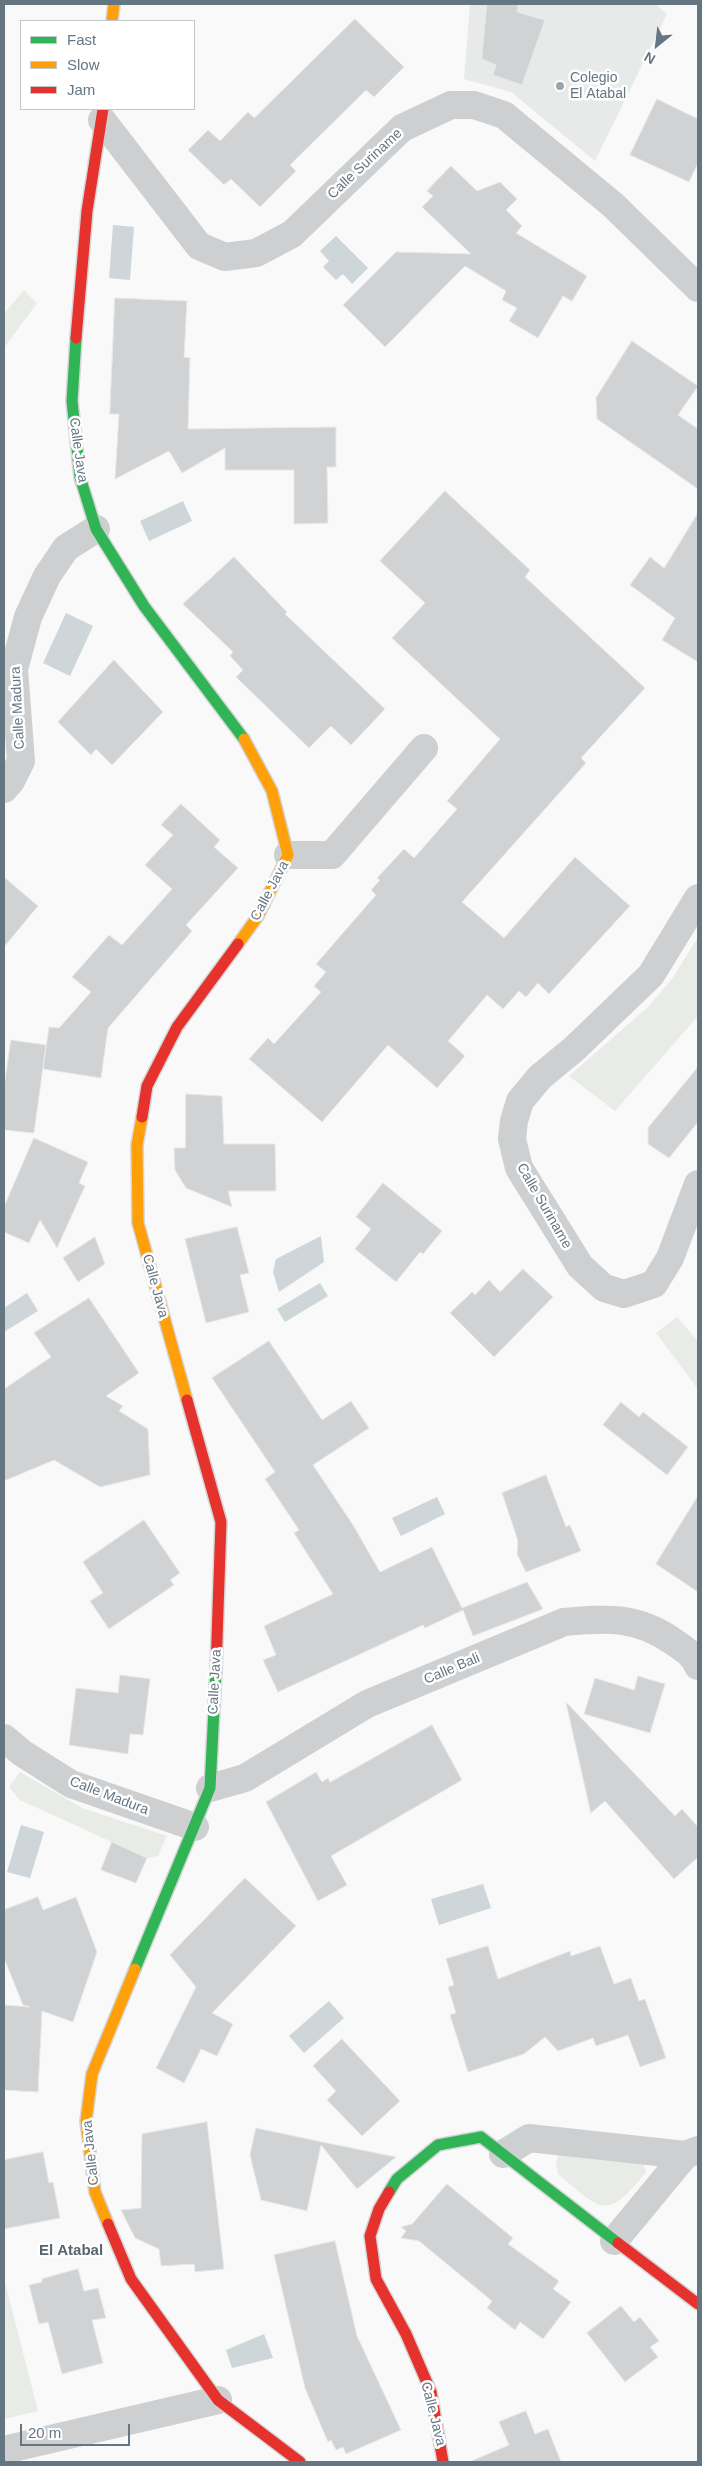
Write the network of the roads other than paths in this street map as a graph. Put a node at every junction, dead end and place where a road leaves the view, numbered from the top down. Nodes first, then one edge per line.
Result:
1 (114, 4) edge
2 (112, 20) edge
3 (103, 114) edge
4 (698, 288) edge
5 (96, 530) junction
6 (424, 748) dead end
7 (4, 789) edge
8 (288, 855) junction
9 (698, 898) edge
10 (698, 1184) edge
11 (698, 1666) edge
12 (4, 1738) edge
13 (210, 1788) junction
14 (194, 1827) junction
15 (691, 2152) edge
16 (503, 2154) junction
17 (614, 2241) junction
18 (698, 2304) edge
19 (218, 2400) junction
20 (4, 2450) edge
21 (300, 2462) edge
22 (443, 2462) edge

1 - 2 street
3 - 4 street, Calle Suriname
3 - 5 street, Calle Java
5 - 7 street, Calle Madura
5 - 8 street, Calle Java
6 - 8 street, Calle Java
8 - 13 street, Calle Java
9 - 10 street, Calle Suriname
11 - 13 street, Calle Bali
12 - 14 street, Calle Madura
13 - 14 street, Calle Java
14 - 19 street, Calle Java
15 - 16 street
15 - 17 street
16 - 17 street, Calle Java
16 - 22 street, Calle Java
17 - 18 street, Calle Java
19 - 20 street
19 - 21 street, Calle Java

